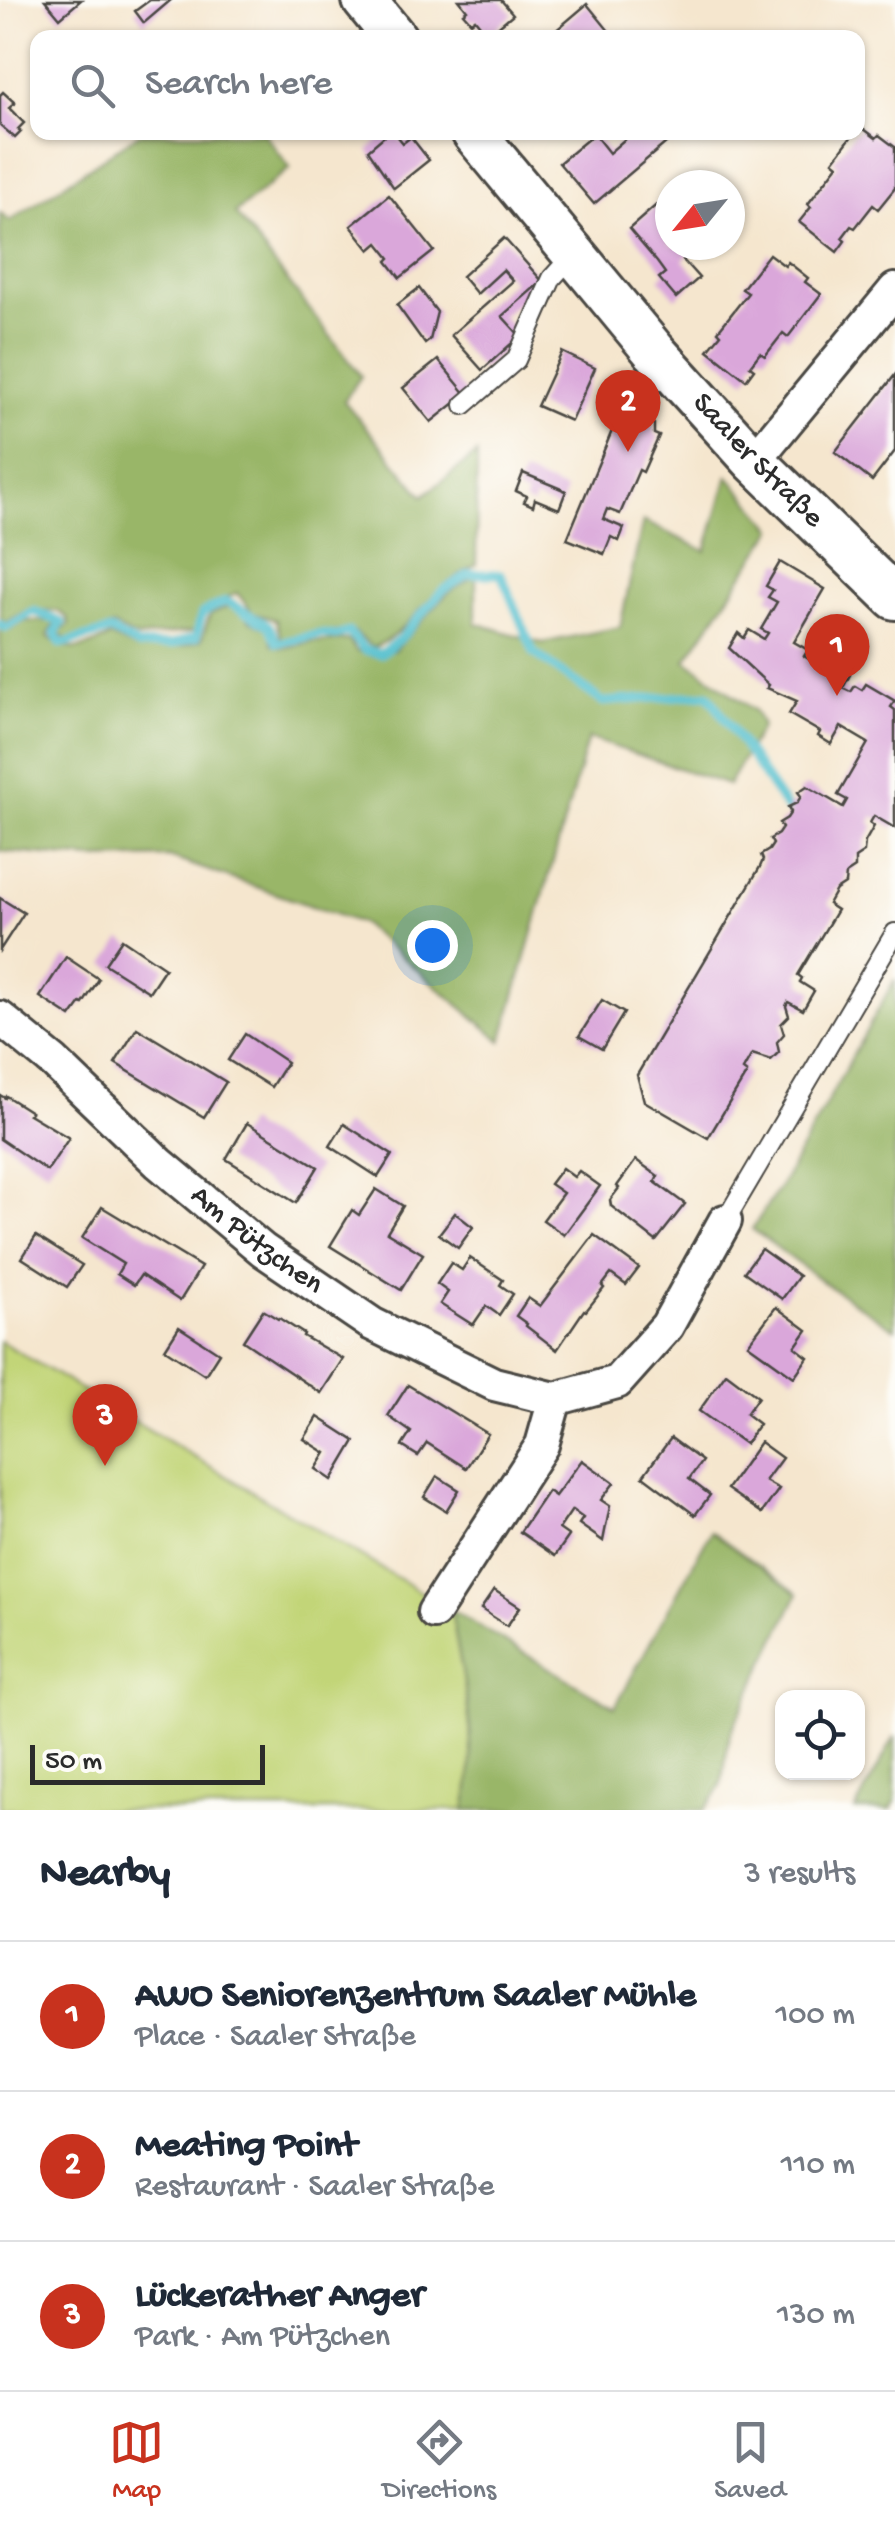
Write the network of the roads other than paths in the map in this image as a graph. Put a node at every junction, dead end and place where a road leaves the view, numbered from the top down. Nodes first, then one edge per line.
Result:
1 (364, 0) edge
2 (388, 30) edge
3 (480, 140) edge
4 (574, 254) junction
5 (895, 290) edge
6 (464, 405) dead end
7 (754, 461) junction
8 (895, 598) edge
9 (895, 933) edge
10 (0, 1018) edge
11 (724, 1221) joint
12 (554, 1399) junction
13 (434, 1612) dead end

1 - 2 street
3 - 4 street, Saaler Straße
4 - 6 lane
4 - 7 street, Saaler Straße
5 - 7 street
7 - 8 street, Saaler Straße
9 - 11 lane
10 - 12 street, Am Pützchen
11 - 12 street, Am Pützchen
12 - 13 street

